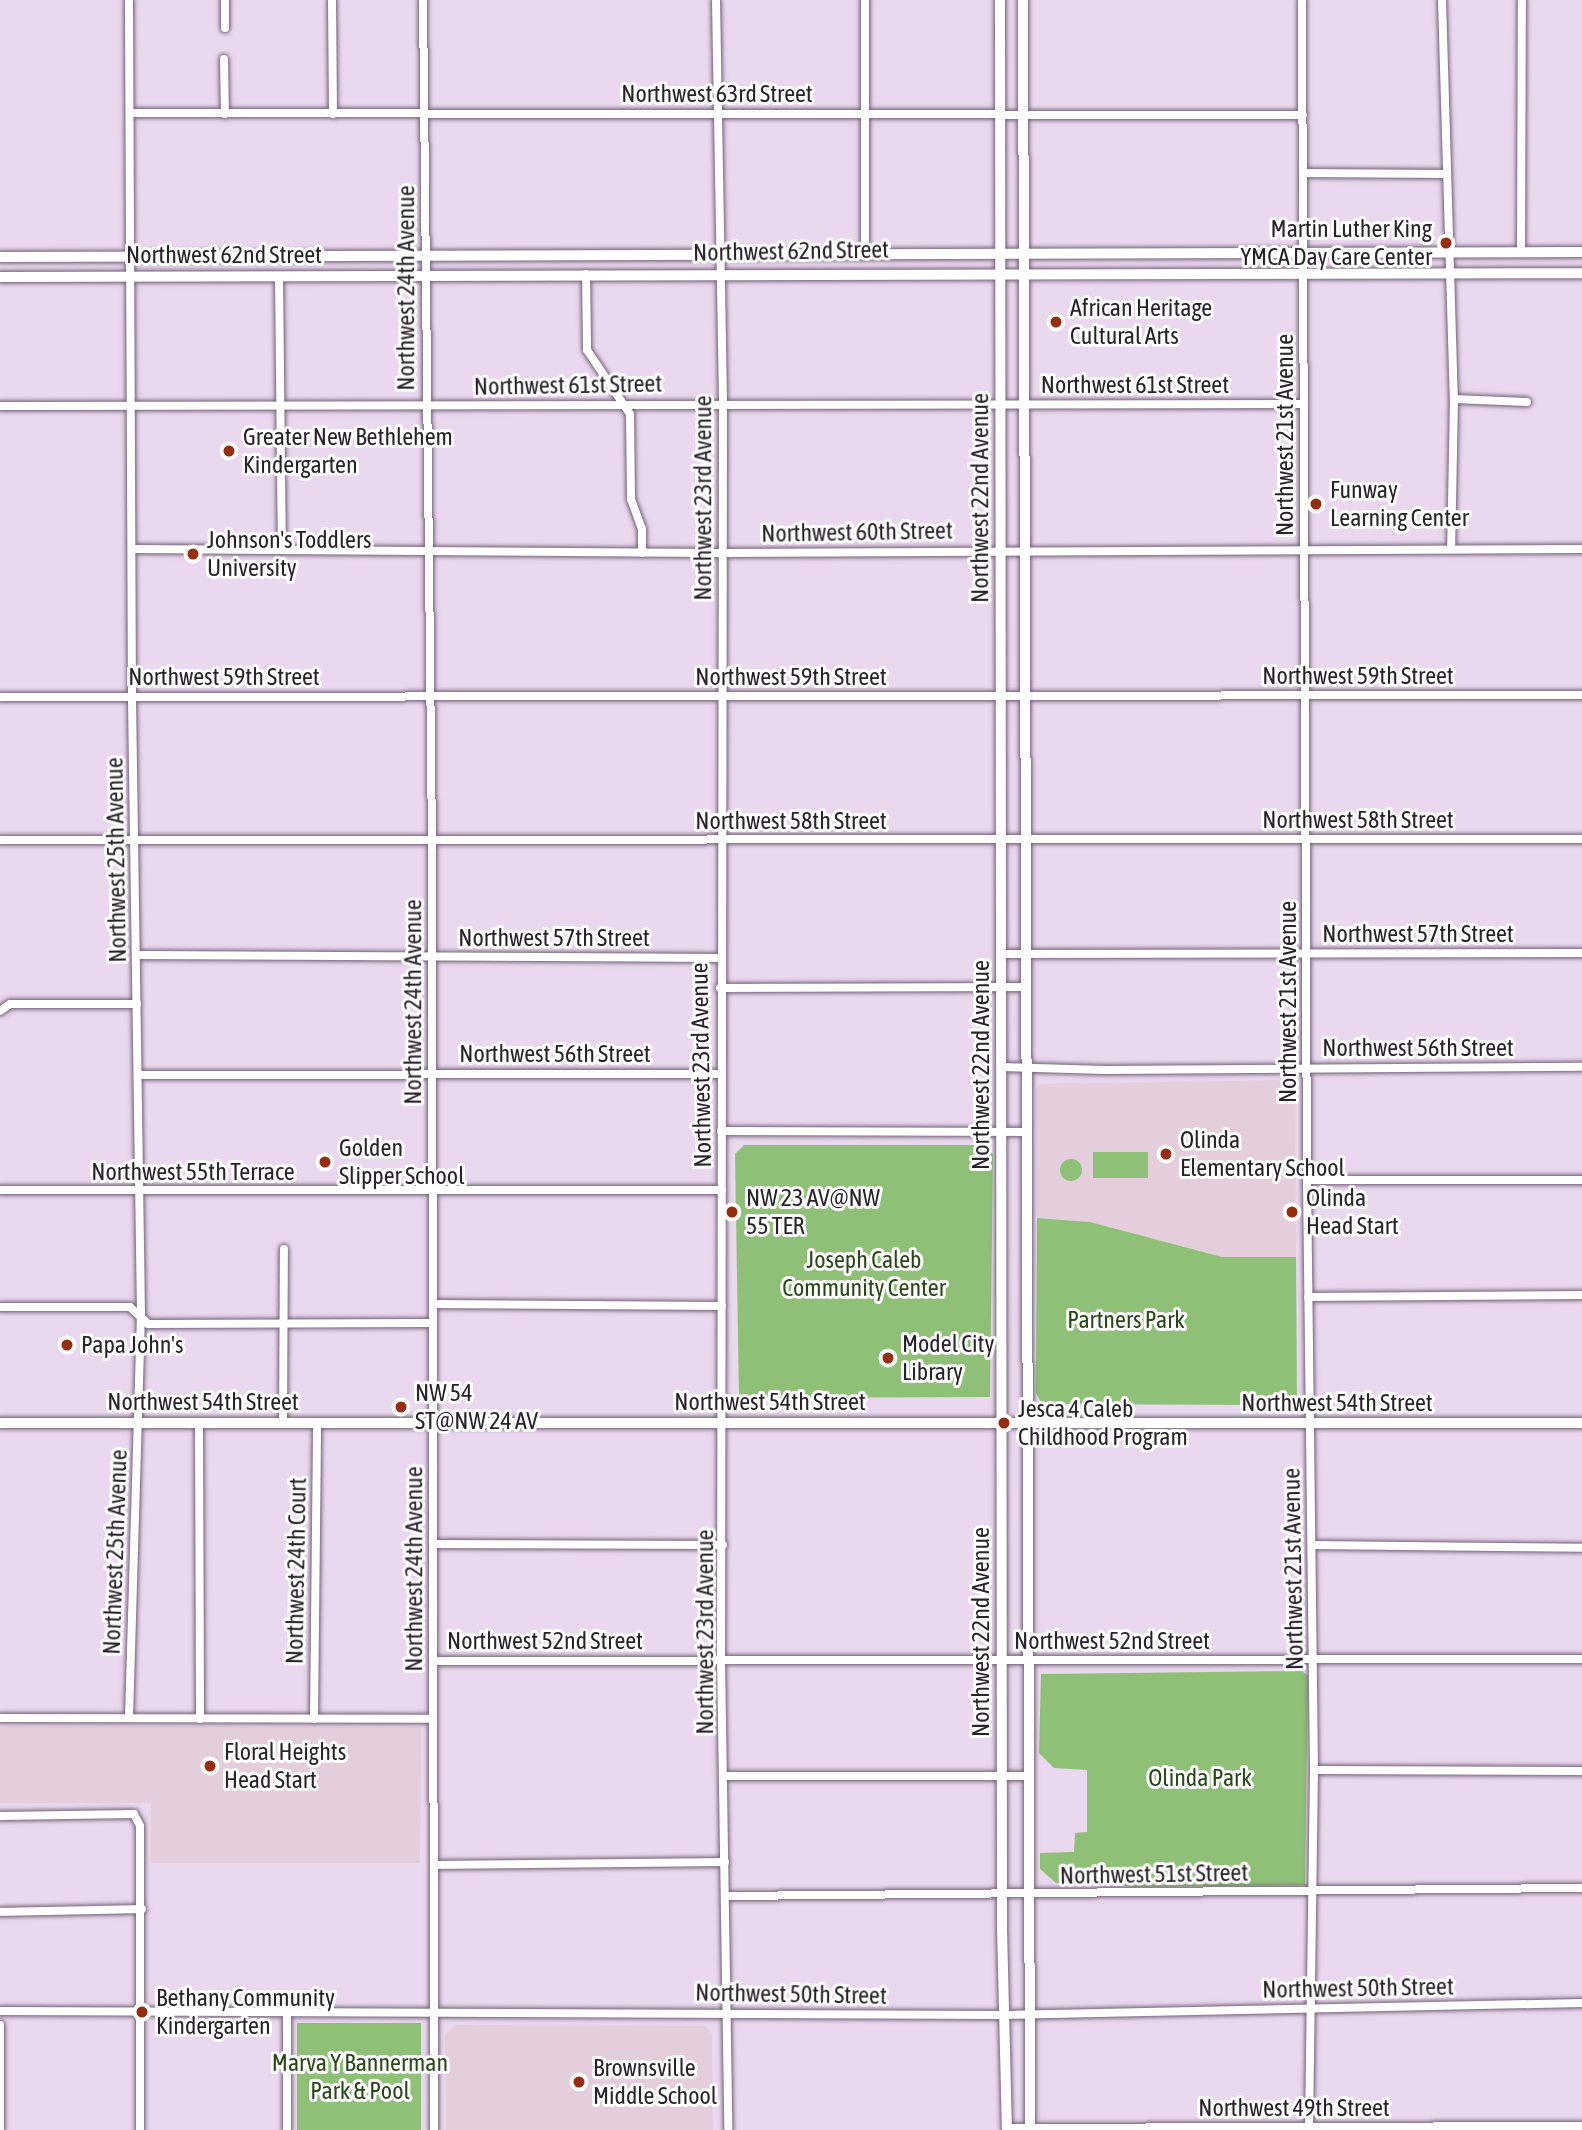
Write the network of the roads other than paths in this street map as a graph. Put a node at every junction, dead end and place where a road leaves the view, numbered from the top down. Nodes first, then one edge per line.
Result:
1 (130, 0) edge
2 (225, 0) edge
3 (332, 0) edge
4 (423, 0) edge
5 (716, 0) edge
6 (865, 0) edge
7 (1000, 0) edge
8 (1023, 0) edge
9 (1303, 0) edge
10 (1442, 0) edge
11 (1522, 0) edge
12 (225, 28) dead end
13 (224, 59) dead end
14 (424, 112) junction
15 (1000, 112) junction
16 (131, 113) junction
17 (718, 113) junction
18 (225, 114) junction
19 (333, 114) junction
20 (866, 114) junction
21 (1024, 114) junction
22 (1303, 115) junction
23 (1303, 173) junction
24 (1446, 174) junction
25 (1450, 249) junction
26 (1521, 250) junction
27 (1305, 251) junction
28 (1582, 252) edge
29 (720, 253) junction
30 (865, 253) junction
31 (1000, 253) junction
32 (1024, 253) junction
33 (130, 255) junction
34 (426, 256) junction
35 (0, 257) edge
36 (1305, 270) junction
37 (1450, 270) junction
38 (1000, 271) junction
39 (1024, 271) junction
40 (720, 273) junction
41 (1582, 273) edge
42 (586, 274) junction
43 (130, 275) junction
44 (279, 276) junction
45 (0, 277) edge
46 (426, 277) junction
47 (1454, 399) junction
48 (1527, 402) dead end
49 (619, 403) junction
50 (723, 403) junction
51 (1304, 404) junction
52 (1024, 405) junction
53 (0, 406) edge
54 (280, 406) junction
55 (426, 406) junction
56 (131, 407) junction
57 (1001, 408) junction
58 (132, 549) junction
59 (1451, 549) junction
60 (1582, 549) edge
61 (282, 550) junction
62 (1002, 550) junction
63 (1024, 550) junction
64 (429, 552) junction
65 (1304, 552) junction
66 (642, 553) junction
67 (722, 553) junction
68 (431, 695) junction
69 (1305, 695) junction
70 (1582, 695) edge
71 (721, 696) junction
72 (1002, 696) junction
73 (1025, 696) junction
74 (0, 697) edge
75 (132, 697) junction
76 (1582, 839) edge
77 (136, 840) junction
78 (720, 840) junction
79 (1307, 840) junction
80 (0, 841) edge
81 (1002, 841) junction
82 (1025, 841) junction
83 (432, 842) junction
84 (1582, 953) edge
85 (1002, 954) junction
86 (1026, 954) junction
87 (1307, 954) junction
88 (137, 955) junction
89 (431, 957) junction
90 (720, 958) junction
91 (1002, 987) junction
92 (1026, 987) junction
93 (720, 988) junction
94 (137, 1004) junction
95 (0, 1011) edge
96 (1002, 1067) junction
97 (1026, 1067) junction
98 (1582, 1067) edge
99 (1307, 1068) junction
100 (433, 1073) junction
101 (720, 1074) junction
102 (138, 1075) junction
103 (721, 1131) junction
104 (1002, 1132) junction
105 (1026, 1132) junction
106 (1307, 1180) junction
107 (1582, 1180) edge
108 (0, 1190) edge
109 (433, 1191) junction
110 (722, 1191) junction
111 (139, 1192) junction
112 (284, 1248) dead end
113 (1582, 1295) edge
114 (1308, 1297) junction
115 (433, 1304) junction
116 (722, 1306) junction
117 (0, 1307) edge
118 (141, 1314) junction
119 (433, 1323) junction
120 (283, 1324) junction
121 (1026, 1422) junction
122 (0, 1423) edge
123 (138, 1423) junction
124 (199, 1423) junction
125 (284, 1423) junction
126 (317, 1423) junction
127 (434, 1423) junction
128 (1003, 1423) junction
129 (1582, 1423) edge
130 (723, 1424) junction
131 (1310, 1424) junction
132 (433, 1544) junction
133 (723, 1545) junction
134 (1313, 1545) junction
135 (1582, 1548) edge
136 (1582, 1658) edge
137 (721, 1659) junction
138 (1313, 1660) junction
139 (433, 1661) junction
140 (1001, 1661) junction
141 (1029, 1661) junction
142 (0, 1718) edge
143 (129, 1718) junction
144 (200, 1719) junction
145 (314, 1719) junction
146 (433, 1719) junction
147 (1314, 1770) junction
148 (1582, 1771) edge
149 (726, 1776) junction
150 (1030, 1776) junction
151 (1001, 1777) junction
152 (0, 1816) edge
153 (725, 1862) junction
154 (434, 1865) junction
155 (1582, 1888) edge
156 (1312, 1891) junction
157 (726, 1896) junction
158 (1002, 1896) junction
159 (1030, 1896) junction
160 (142, 1909) junction
161 (0, 1912) edge
162 (1582, 2003) edge
163 (1309, 2007) junction
164 (434, 2010) junction
165 (0, 2011) edge
166 (140, 2011) junction
167 (287, 2011) junction
168 (728, 2012) junction
169 (1002, 2015) junction
170 (1030, 2015) junction
171 (0, 2025) edge
172 (1582, 2126) edge
173 (1007, 2129) edge
174 (1030, 2129) edge
175 (1309, 2129) edge
176 (0, 2130) edge
177 (140, 2130) edge
178 (288, 2130) edge
179 (434, 2130) edge
180 (728, 2130) edge

1 - 16 street, Northwest 25th Avenue
2 - 12 street
3 - 19 street
4 - 14 street, Northwest 24th Avenue
5 - 17 street, Northwest 23rd Avenue
6 - 20 street
7 - 15 main road, Northwest 22nd Avenue
8 - 21 main road, Northwest 22nd Avenue
9 - 22 street, Northwest 21st Avenue
10 - 24 street
11 - 26 street
13 - 18 street
14 - 17 street, Northwest 63rd Street
14 - 19 street, Northwest 63rd Street
14 - 34 street, Northwest 24th Avenue
15 - 20 street, Northwest 63rd Street
15 - 21 street, Northwest 63rd Street
15 - 31 main road, Northwest 22nd Avenue
16 - 18 street, Northwest 63rd Street
16 - 33 street, Northwest 25th Avenue
17 - 20 street, Northwest 63rd Street
17 - 29 street, Northwest 23rd Avenue
18 - 19 street, Northwest 63rd Street
20 - 30 street
21 - 22 street, Northwest 63rd Street
21 - 32 main road, Northwest 22nd Avenue
22 - 23 street, Northwest 21st Avenue
23 - 24 street
23 - 27 street, Northwest 21st Avenue
24 - 25 street
25 - 26 main road, Northwest 62nd Street
25 - 27 main road, Northwest 62nd Street
25 - 37 street
26 - 28 main road, Northwest 62nd Street
27 - 32 main road, Northwest 62nd Street
27 - 36 street, Northwest 21st Avenue
29 - 30 main road, Northwest 62nd Street
29 - 34 main road, Northwest 62nd Street
29 - 40 street, Northwest 23rd Avenue
30 - 31 main road, Northwest 62nd Street
31 - 32 main road, Northwest 62nd Street
31 - 38 main road, Northwest 22nd Avenue
32 - 39 main road, Northwest 22nd Avenue
33 - 34 main road, Northwest 62nd Street
33 - 35 main road, Northwest 62nd Street
33 - 43 street, Northwest 25th Avenue
34 - 46 street, Northwest 24th Avenue
36 - 37 main road, Northwest 62nd Street
36 - 39 main road, Northwest 62nd Street
36 - 51 street, Northwest 21st Avenue
37 - 41 main road, Northwest 62nd Street
37 - 47 street
38 - 39 main road, Northwest 62nd Street
38 - 40 main road, Northwest 62nd Street
38 - 57 main road, Northwest 22nd Avenue
39 - 52 main road, Northwest 22nd Avenue
40 - 42 main road, Northwest 62nd Street
40 - 50 street, Northwest 23rd Avenue
42 - 46 main road, Northwest 62nd Street
42 - 49 street
43 - 44 main road, Northwest 62nd Street
43 - 45 main road, Northwest 62nd Street
43 - 56 street, Northwest 25th Avenue
44 - 46 main road, Northwest 62nd Street
44 - 54 street
46 - 55 street, Northwest 24th Avenue
47 - 48 street
47 - 59 street
49 - 50 street, Northwest 61st Street
49 - 55 street, Northwest 61st Street
49 - 66 street
50 - 57 street, Northwest 61st Street
50 - 67 street, Northwest 23rd Avenue
51 - 52 street, Northwest 61st Street
51 - 65 street, Northwest 21st Avenue
52 - 57 street, Northwest 61st Street
52 - 63 main road, Northwest 22nd Avenue
53 - 56 street, Northwest 61st Street
54 - 55 street, Northwest 61st Street
54 - 56 street, Northwest 61st Street
54 - 61 street
55 - 64 street, Northwest 24th Avenue
56 - 58 street, Northwest 25th Avenue
57 - 62 main road, Northwest 22nd Avenue
58 - 61 street, Northwest 60th Street
58 - 75 street, Northwest 25th Avenue
59 - 60 street, Northwest 60th Street
59 - 65 street, Northwest 60th Street
61 - 64 street, Northwest 60th Street
62 - 63 street, Northwest 60th Street
62 - 67 street, Northwest 60th Street
62 - 72 main road, Northwest 22nd Avenue
63 - 65 street, Northwest 60th Street
63 - 73 main road, Northwest 22nd Avenue
64 - 66 street, Northwest 60th Street
64 - 68 street, Northwest 24th Avenue
65 - 69 street, Northwest 21st Avenue
66 - 67 street, Northwest 60th Street
67 - 71 street, Northwest 23rd Avenue
68 - 71 street, Northwest 59th Street
68 - 75 street, Northwest 59th Street
68 - 83 street, Northwest 24th Avenue
69 - 70 street, Northwest 59th Street
69 - 73 street, Northwest 59th Street
69 - 79 street, Northwest 21st Avenue
71 - 72 street, Northwest 59th Street
71 - 78 street, Northwest 23rd Avenue
72 - 73 street, Northwest 59th Street
72 - 81 main road, Northwest 22nd Avenue
73 - 82 main road, Northwest 22nd Avenue
74 - 75 street, Northwest 59th Street
75 - 77 street, Northwest 25th Avenue
76 - 79 street, Northwest 58th Street
77 - 80 street, Northwest 58th Street
77 - 83 street, Northwest 58th Street
77 - 88 street, Northwest 25th Avenue
78 - 81 street, Northwest 58th Street
78 - 83 street, Northwest 58th Street
78 - 90 street, Northwest 23rd Avenue
79 - 82 street, Northwest 58th Street
79 - 87 street, Northwest 21st Avenue
81 - 82 street, Northwest 58th Street
81 - 85 main road, Northwest 22nd Avenue
82 - 86 main road, Northwest 22nd Avenue
83 - 89 street, Northwest 24th Avenue
84 - 87 street, Northwest 57th Street
85 - 86 street, Northwest 57th Street
85 - 91 main road, Northwest 22nd Avenue
86 - 87 street, Northwest 57th Street
86 - 92 main road, Northwest 22nd Avenue
87 - 99 street, Northwest 21st Avenue
88 - 89 street, Northwest 57th Street
88 - 94 street, Northwest 25th Avenue
89 - 90 street, Northwest 57th Street
89 - 100 street, Northwest 24th Avenue
90 - 93 street, Northwest 23rd Avenue
91 - 92 street
91 - 93 street
91 - 96 main road, Northwest 22nd Avenue
92 - 97 main road, Northwest 22nd Avenue
93 - 101 street, Northwest 23rd Avenue
94 - 95 street
94 - 102 street, Northwest 25th Avenue
96 - 97 street, Northwest 56th Street
96 - 104 main road, Northwest 22nd Avenue
97 - 99 street, Northwest 56th Street
97 - 105 main road, Northwest 22nd Avenue
98 - 99 street, Northwest 56th Street
99 - 106 street, Northwest 21st Avenue
100 - 101 street, Northwest 56th Street
100 - 102 street, Northwest 56th Street
100 - 109 street, Northwest 24th Avenue
101 - 103 street, Northwest 23rd Avenue
102 - 111 street, Northwest 25th Avenue
103 - 104 street
103 - 110 street, Northwest 23rd Avenue
104 - 105 street
104 - 128 main road, Northwest 22nd Avenue
105 - 121 main road, Northwest 22nd Avenue
106 - 107 street
106 - 114 street, Northwest 21st Avenue
108 - 111 street, Northwest 55th Terrace
109 - 110 street, Northwest 55th Terrace
109 - 111 street, Northwest 55th Terrace
109 - 115 street, Northwest 24th Avenue
110 - 116 street, Northwest 23rd Avenue
111 - 118 street, Northwest 25th Avenue
112 - 120 street
113 - 114 street
114 - 131 street, Northwest 21st Avenue
115 - 116 street
115 - 119 street, Northwest 24th Avenue
116 - 130 street, Northwest 23rd Avenue
117 - 118 street
118 - 120 street
118 - 123 street, Northwest 25th Avenue
119 - 120 street
119 - 127 street, Northwest 24th Avenue
120 - 125 street
121 - 128 main road, Northwest 54th Street
121 - 131 main road, Northwest 54th Street
121 - 141 main road, Northwest 22nd Avenue
122 - 123 main road, Northwest 54th Street
123 - 124 main road, Northwest 54th Street
123 - 143 street, Northwest 25th Avenue
124 - 125 main road, Northwest 54th Street
124 - 144 street
125 - 126 main road, Northwest 54th Street
126 - 127 main road, Northwest 54th Street
126 - 145 street, Northwest 24th Court
127 - 130 main road, Northwest 54th Street
127 - 132 street, Northwest 24th Avenue
128 - 130 main road, Northwest 54th Street
128 - 140 main road, Northwest 22nd Avenue
129 - 131 main road, Northwest 54th Street
130 - 133 street, Northwest 23rd Avenue
131 - 134 street, Northwest 21st Avenue
132 - 133 street
132 - 139 street, Northwest 24th Avenue
133 - 137 street, Northwest 23rd Avenue
134 - 135 street
134 - 138 street, Northwest 21st Avenue
136 - 138 street, Northwest 52nd Street
137 - 139 street, Northwest 52nd Street
137 - 140 street, Northwest 52nd Street
137 - 149 street, Northwest 23rd Avenue
138 - 141 street, Northwest 52nd Street
138 - 147 street, Northwest 21st Avenue
139 - 146 street, Northwest 24th Avenue
140 - 141 street, Northwest 52nd Street
140 - 151 main road, Northwest 22nd Avenue
141 - 150 main road, Northwest 22nd Avenue
142 - 143 street
143 - 144 street
144 - 145 street
145 - 146 street
146 - 154 street, Northwest 24th Avenue
147 - 148 street
147 - 156 street, Northwest 21st Avenue
149 - 151 street
149 - 153 street, Northwest 23rd Avenue
150 - 151 street
150 - 159 main road, Northwest 22nd Avenue
151 - 158 main road, Northwest 22nd Avenue
152 - 160 street
153 - 154 street
153 - 157 street, Northwest 23rd Avenue
154 - 164 street, Northwest 24th Avenue
155 - 156 street, Northwest 51st Street
156 - 159 street, Northwest 51st Street
156 - 163 street, Northwest 21st Avenue
157 - 158 street, Northwest 51st Street
157 - 168 street, Northwest 23rd Avenue
158 - 159 street, Northwest 51st Street
158 - 169 main road, Northwest 22nd Avenue
159 - 170 main road, Northwest 22nd Avenue
160 - 161 street
160 - 166 street
162 - 163 street, Northwest 50th Street
163 - 170 street, Northwest 50th Street
163 - 175 street, Northwest 21st Avenue
164 - 167 street, Northwest 50th Street
164 - 168 street, Northwest 50th Street
164 - 179 street, Northwest 24th Avenue
165 - 166 street, Northwest 50th Street
166 - 167 street, Northwest 50th Street
166 - 177 street
167 - 178 street
168 - 169 street, Northwest 50th Street
168 - 180 street, Northwest 23rd Avenue
169 - 170 street, Northwest 50th Street
169 - 173 main road, Northwest 22nd Avenue
170 - 174 main road, Northwest 22nd Avenue
171 - 176 street
172 - 175 street, Northwest 49th Street
173 - 174 street, Northwest 49th Street
174 - 175 street, Northwest 49th Street

